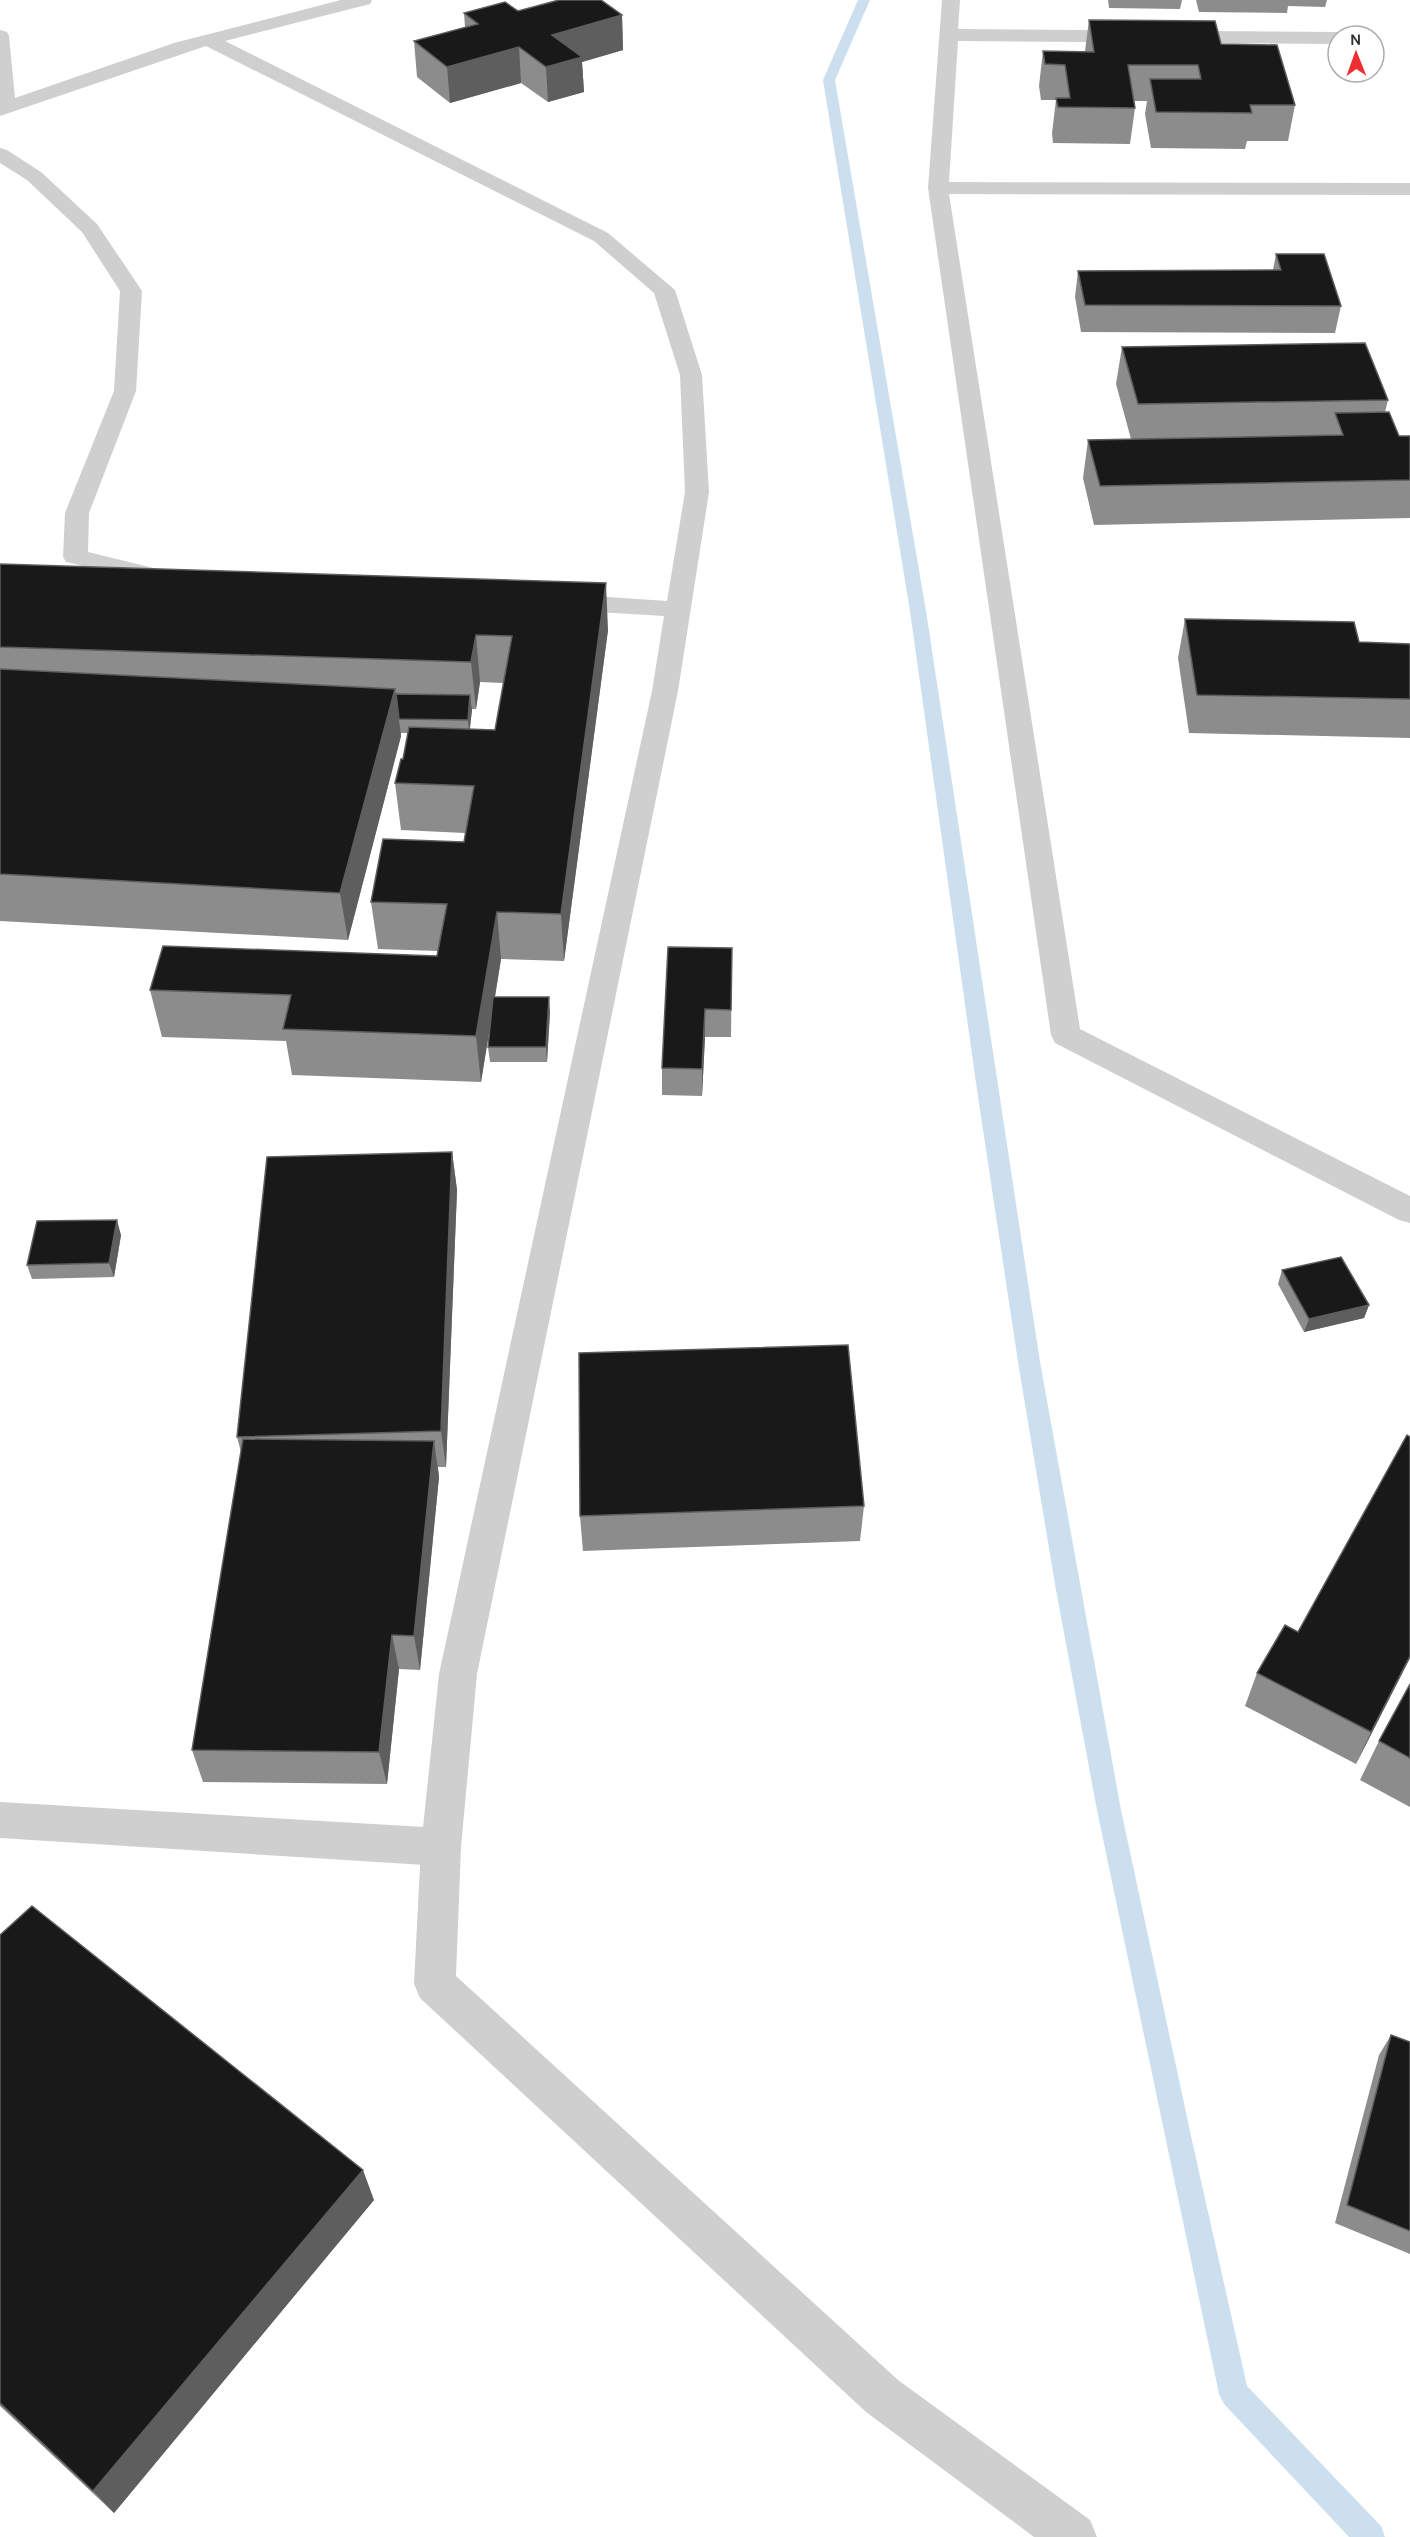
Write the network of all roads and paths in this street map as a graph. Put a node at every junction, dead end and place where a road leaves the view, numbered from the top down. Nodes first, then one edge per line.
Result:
1 (335, 0) edge
2 (951, 0) edge
3 (360, 1) edge
4 (947, 35) junction
5 (0, 36) edge
6 (1326, 38) edge
7 (208, 40) junction
8 (3, 109) edge
9 (0, 154) edge
10 (938, 188) junction
11 (1410, 189) edge
12 (185, 578) edge
13 (537, 600) edge
14 (678, 609) junction
15 (1410, 1211) edge
16 (0, 1820) edge
17 (441, 1847) junction
18 (1073, 2537) edge

1 - 3 street
2 - 4 street
3 - 7 street
4 - 6 street
4 - 10 street
5 - 8 street
7 - 8 street
7 - 14 street
9 - 12 street
10 - 11 street
10 - 15 street
13 - 14 street
14 - 17 street
16 - 17 street
17 - 18 street

